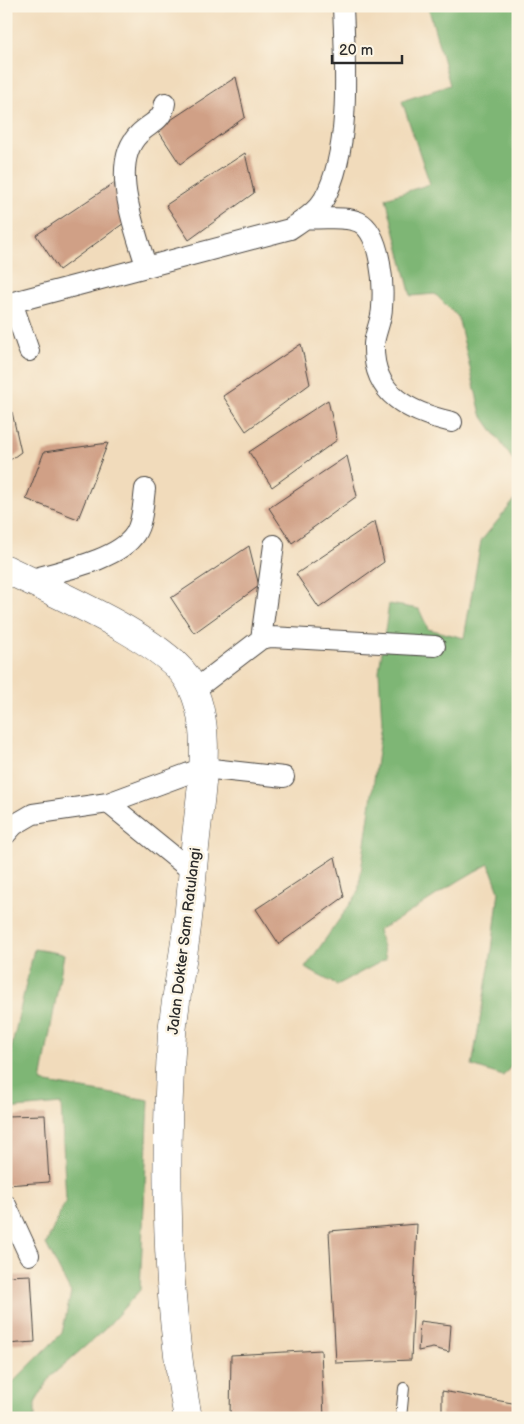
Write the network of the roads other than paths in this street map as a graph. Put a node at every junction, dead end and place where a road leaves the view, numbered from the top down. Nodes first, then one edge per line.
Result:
1 (343, 6) edge
2 (166, 104) dead end
3 (306, 218) junction
4 (146, 266) junction
5 (9, 303) edge
6 (29, 351) dead end
7 (452, 422) dead end
8 (145, 489) dead end
9 (274, 545) dead end
10 (17, 574) edge
11 (261, 639) junction
12 (435, 646) dead end
13 (192, 690) junction
14 (203, 768) junction
15 (284, 777) dead end
16 (108, 803) junction
17 (6, 834) edge
18 (193, 872) junction
19 (6, 1205) edge
20 (29, 1255) dead end
21 (404, 1388) dead end
22 (187, 1417) edge
23 (401, 1418) edge

1 - 3 street
2 - 4 street
3 - 4 street
3 - 7 street
4 - 5 street
5 - 6 street
8 - 10 street
9 - 11 street
10 - 13 main road, Jalan Dokter Sam Ratulangi
11 - 12 street
11 - 13 street
13 - 14 main road, Jalan Dokter Sam Ratulangi
14 - 15 street
14 - 16 street
14 - 18 main road, Jalan Dokter Sam Ratulangi
16 - 17 street
16 - 18 street
18 - 22 main road, Jalan Dokter Sam Ratulangi
19 - 20 street
21 - 23 lane

